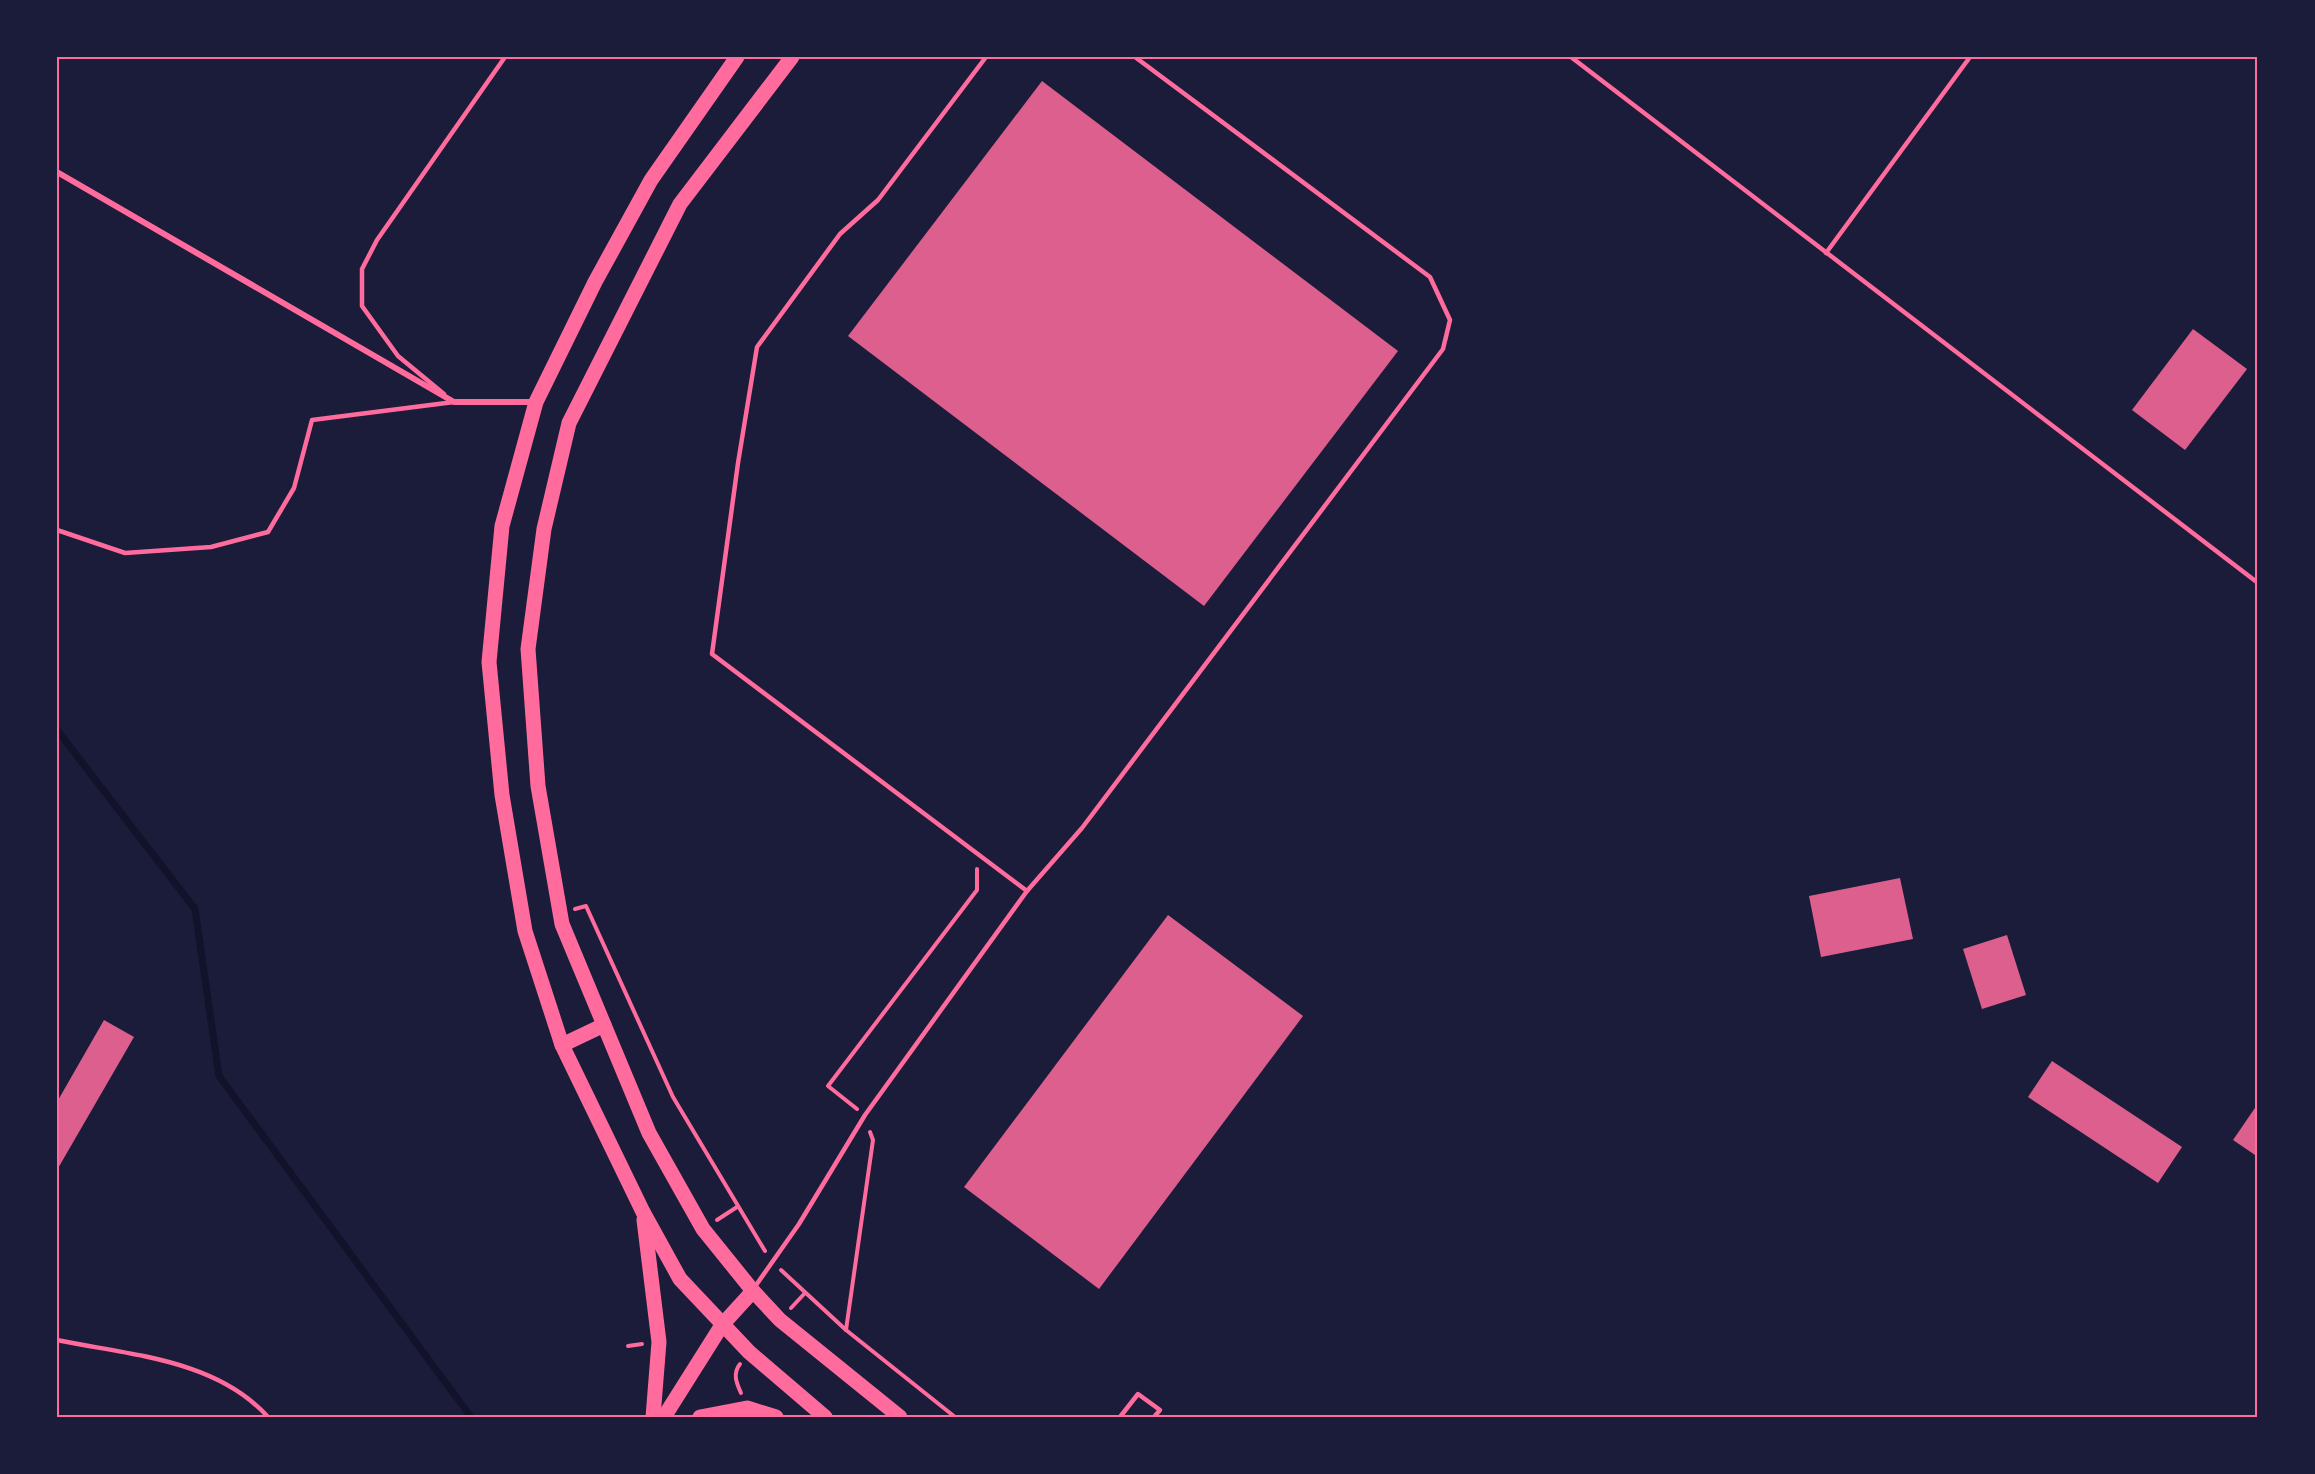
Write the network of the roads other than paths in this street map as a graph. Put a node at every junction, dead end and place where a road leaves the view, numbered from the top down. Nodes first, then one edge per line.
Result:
1 (505, 57) edge
2 (737, 57) edge
3 (792, 57) edge
4 (986, 57) edge
5 (1135, 57) edge
6 (1571, 57) edge
7 (1970, 57) edge
8 (57, 172) edge
9 (1826, 253) junction
10 (454, 402) junction
11 (536, 402) junction
12 (57, 530) edge
13 (2258, 583) edge
14 (1027, 891) junction
15 (604, 1025) junction
16 (562, 1045) junction
17 (643, 1212) junction
18 (753, 1291) junction
19 (722, 1325) junction
20 (57, 1340) edge
21 (268, 1417) edge
22 (653, 1417) edge
23 (664, 1417) edge
24 (700, 1417) edge
25 (776, 1417) edge
26 (825, 1417) edge
27 (900, 1417) edge
28 (1120, 1417) edge
29 (1154, 1417) edge

1 - 10 lane
2 - 11 main road
3 - 15 main road
4 - 14 lane
5 - 14 lane
6 - 9 lane
7 - 9 lane
8 - 10 street
9 - 13 lane
10 - 11 street
10 - 12 lane
11 - 16 main road
14 - 18 lane
15 - 16 main road
15 - 18 main road
16 - 17 main road
17 - 19 main road
17 - 22 main road
18 - 19 main road
18 - 27 main road
19 - 23 main road
19 - 26 main road
20 - 21 lane
24 - 25 main road
28 - 29 lane

